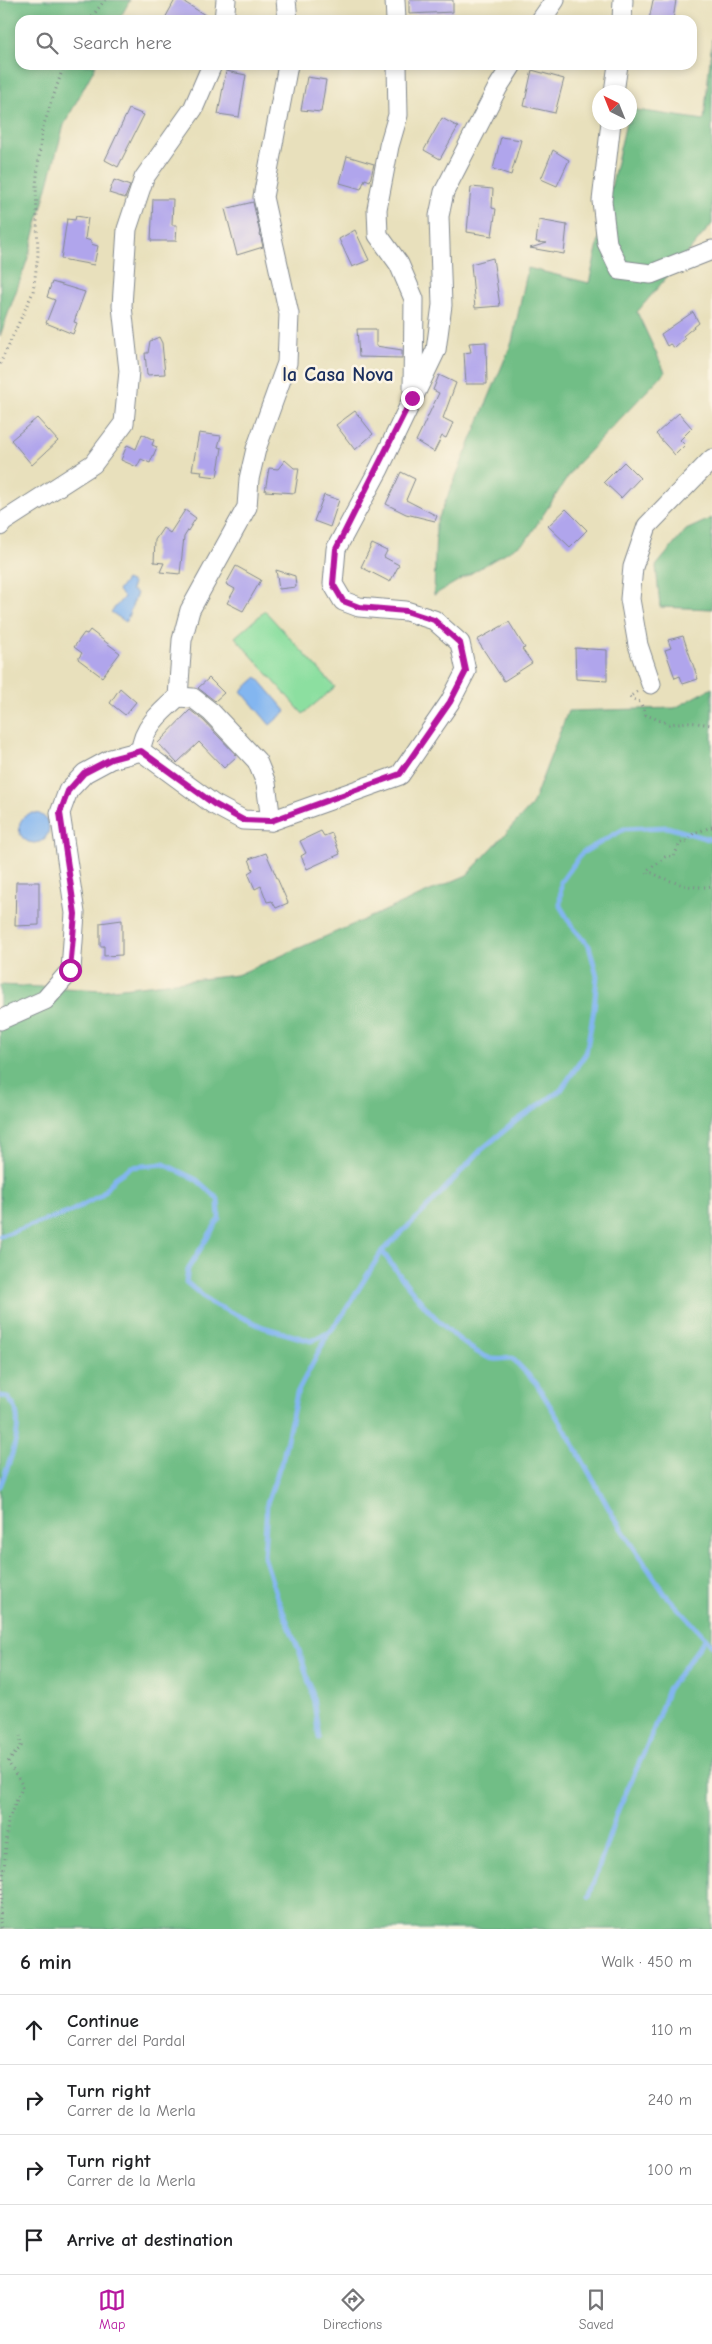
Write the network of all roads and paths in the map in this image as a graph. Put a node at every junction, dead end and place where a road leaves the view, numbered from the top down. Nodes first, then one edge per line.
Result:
1 (105, 0) edge
2 (226, 0) edge
3 (286, 0) edge
4 (396, 0) edge
5 (555, 0) edge
6 (623, 0) edge
7 (93, 15) edge
8 (224, 15) edge
9 (288, 15) edge
10 (396, 15) edge
11 (544, 15) edge
12 (622, 15) edge
13 (62, 70) edge
14 (210, 70) edge
15 (287, 70) edge
16 (397, 70) edge
17 (509, 70) edge
18 (617, 70) edge
19 (615, 85) edge
20 (610, 130) edge
21 (712, 250) edge
22 (0, 364) edge
23 (412, 398) junction
24 (712, 460) edge
25 (0, 526) edge
26 (651, 684) joint
27 (178, 697) junction
28 (712, 725) edge
29 (142, 747) junction
30 (271, 821) junction
31 (712, 827) edge
32 (712, 886) edge
33 (0, 1020) edge
34 (20, 1736) dead end
35 (0, 1920) edge
36 (2, 1929) edge

1 - 7 path
2 - 8 street
3 - 9 street
4 - 10 street
5 - 11 street
6 - 12 street
13 - 22 path
14 - 25 street
15 - 27 street
16 - 23 street
17 - 23 street
18 - 19 street
20 - 21 street
23 - 30 street
24 - 26 street
26 - 28 path
27 - 29 street
27 - 30 street
29 - 30 street
29 - 33 street
31 - 32 path
34 - 35 path
35 - 36 path

